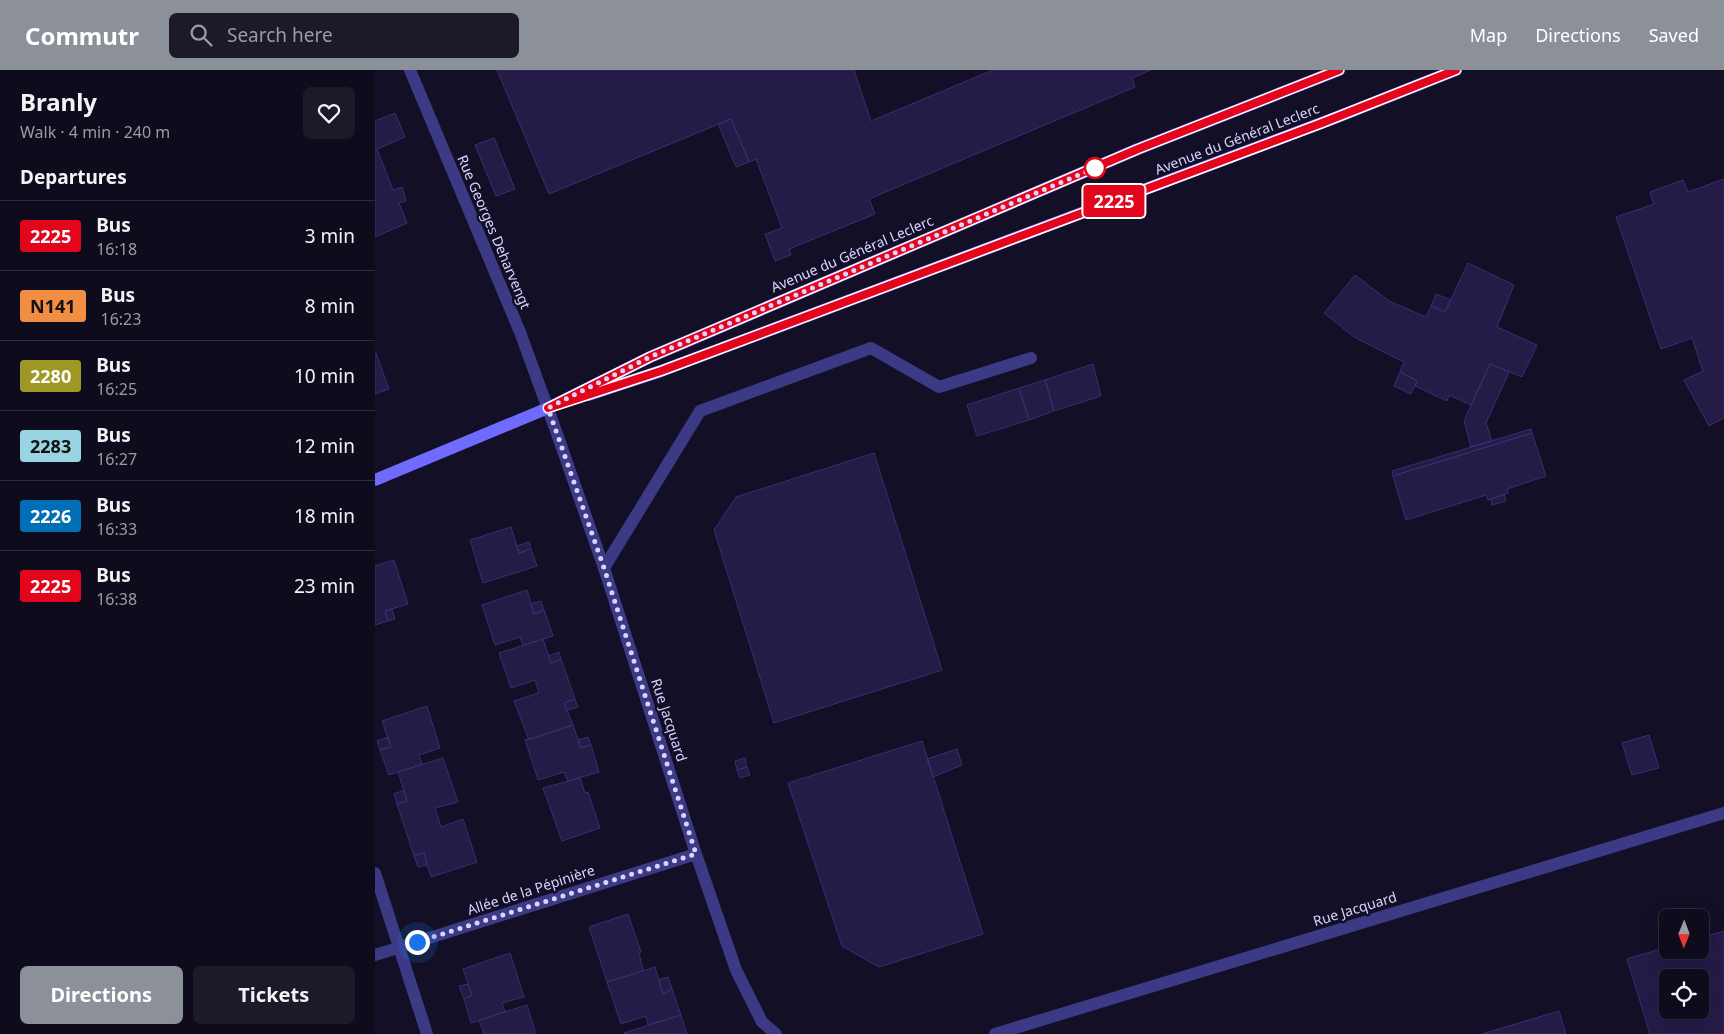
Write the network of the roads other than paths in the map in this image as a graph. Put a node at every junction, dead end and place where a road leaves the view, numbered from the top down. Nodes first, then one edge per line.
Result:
1 (410, 70) edge
2 (1339, 70) edge
3 (1456, 70) edge
4 (1031, 358) dead end
5 (548, 408) junction
6 (375, 480) edge
7 (604, 568) junction
8 (1724, 813) edge
9 (696, 854) junction
10 (375, 873) edge
11 (399, 948) junction
12 (375, 955) edge
13 (427, 1034) edge
14 (776, 1034) edge
15 (995, 1034) edge

1 - 5 street, Rue Georges Deharvengt
2 - 5 main road, Avenue du Général Leclerc
3 - 5 main road, Avenue du Général Leclerc
4 - 7 street
5 - 6 main road, Avenue du Général Leclerc
5 - 7 street, Rue Jacquard
7 - 9 street, Rue Jacquard
8 - 15 street, Rue Jacquard
9 - 11 street, Allée de la Pépinière
9 - 14 street, Rue Jacquard
10 - 11 street
11 - 12 street, Allée de la Pépinière
11 - 13 street

